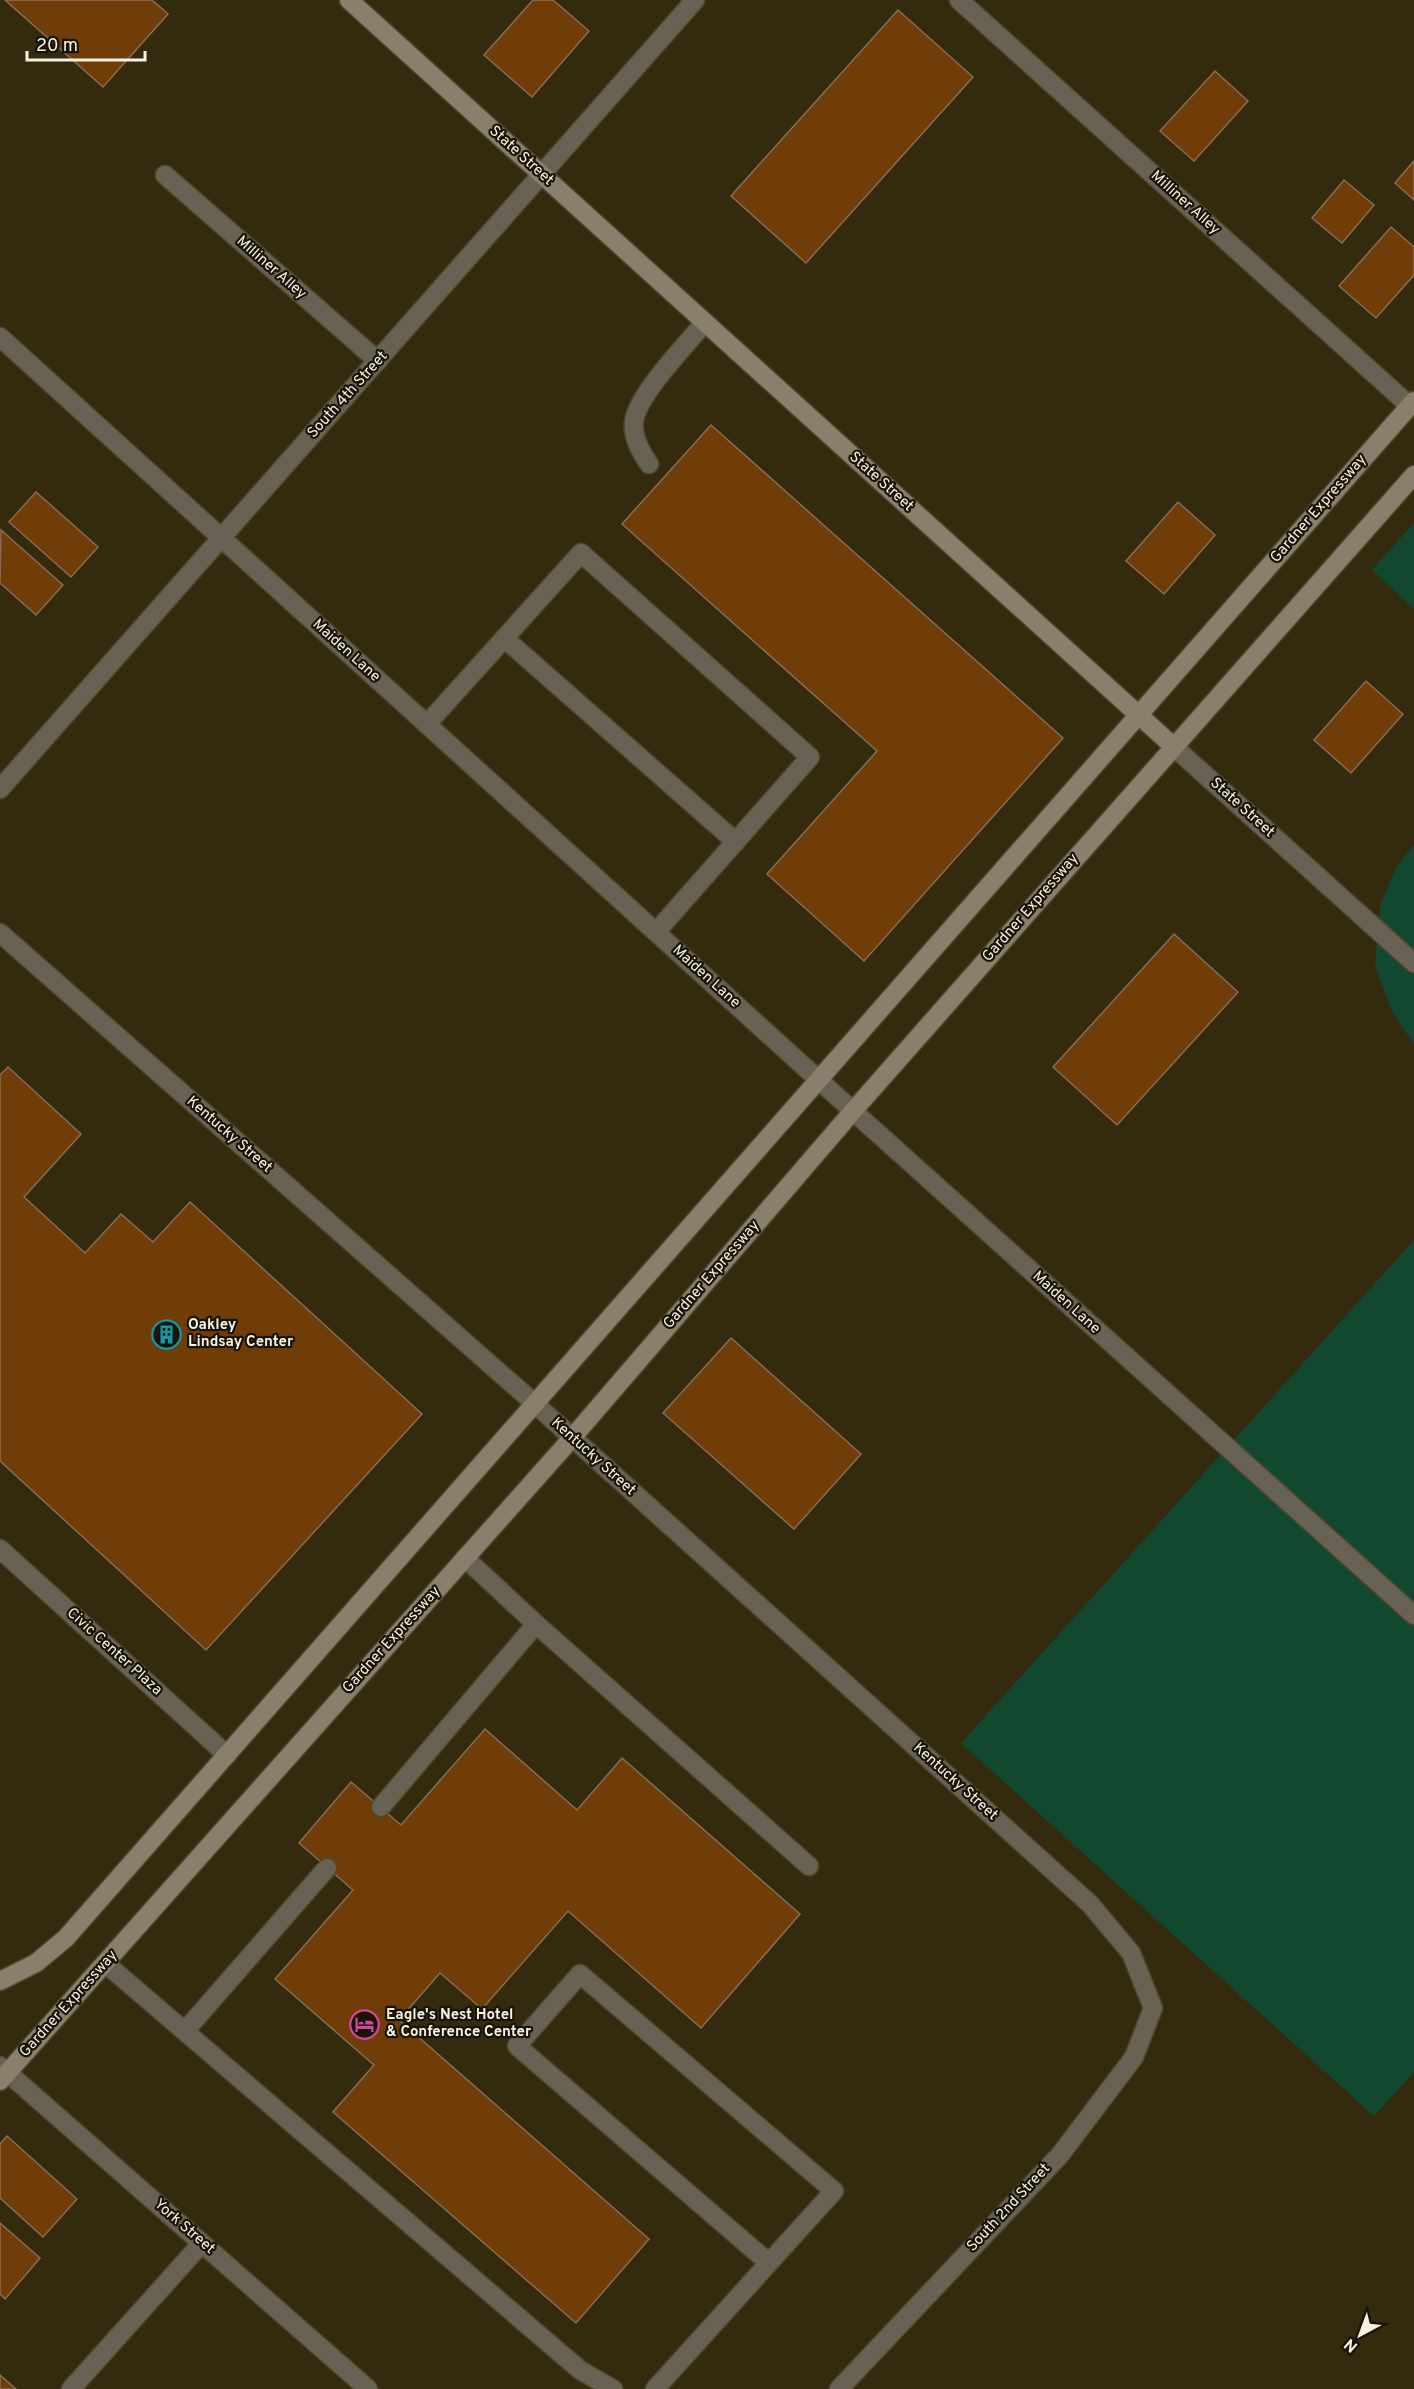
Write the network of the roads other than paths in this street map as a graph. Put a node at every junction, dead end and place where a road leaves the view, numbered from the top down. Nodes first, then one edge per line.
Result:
1 (349, 0) edge
2 (695, 0) edge
3 (959, 0) edge
4 (165, 175) dead end
5 (542, 175) junction
6 (705, 322) junction
7 (0, 337) edge
8 (378, 361) junction
9 (1412, 403) edge
10 (649, 464) dead end
11 (1414, 475) edge
12 (221, 538) junction
13 (504, 638) junction
14 (1139, 715) junction
15 (427, 724) junction
16 (1174, 747) junction
17 (0, 789) edge
18 (736, 842) junction
19 (656, 932) junction
20 (0, 933) edge
21 (1414, 963) edge
22 (819, 1080) junction
23 (853, 1111) junction
24 (534, 1403) junction
25 (572, 1438) junction
26 (0, 1549) edge
27 (465, 1558) junction
28 (1414, 1615) edge
29 (537, 1624) junction
30 (227, 1755) junction
31 (381, 1807) dead end
32 (808, 1866) dead end
33 (327, 1868) dead end
34 (105, 1963) junction
35 (0, 1981) edge
36 (1153, 2008) joint
37 (185, 2031) junction
38 (3, 2073) edge
39 (202, 2243) junction
40 (769, 2263) junction
41 (71, 2389) edge
42 (368, 2389) edge
43 (613, 2389) edge
44 (655, 2389) edge
45 (839, 2389) edge

1 - 5 main road, State Street
2 - 5 street, South 4th Street
3 - 9 street, Milliner Alley
4 - 8 street, Milliner Alley
5 - 6 main road, State Street
5 - 8 street, South 4th Street
6 - 10 street
6 - 14 main road, State Street
7 - 12 street, Maiden Lane
8 - 12 street, South 4th Street
9 - 14 main road, Gardner Expressway
11 - 16 main road, Gardner Expressway
12 - 15 street, Maiden Lane
12 - 17 street, South 4th Street
13 - 15 street
13 - 18 street
13 - 18 street
14 - 16 main road, State Street
14 - 22 main road, Gardner Expressway
15 - 19 street, Maiden Lane
16 - 21 street, State Street
16 - 23 main road, Gardner Expressway
18 - 19 street
19 - 22 street, Maiden Lane
20 - 24 street, Kentucky Street
22 - 23 street, Maiden Lane
22 - 24 main road, Gardner Expressway
23 - 25 main road, Gardner Expressway
23 - 28 street, Maiden Lane
24 - 25 street, Kentucky Street
24 - 30 main road, Gardner Expressway
25 - 27 main road, Gardner Expressway
25 - 36 street, Kentucky Street
26 - 30 street, Civic Center Plaza
27 - 29 street
27 - 34 main road, Gardner Expressway
29 - 31 street
29 - 32 street
30 - 35 main road, Gardner Expressway
33 - 37 street
34 - 37 street
34 - 38 main road, Gardner Expressway
36 - 45 street, South 2nd Street
37 - 43 street
38 - 39 street, York Street
39 - 41 street
39 - 42 street, York Street
40 - 40 street
40 - 44 street

